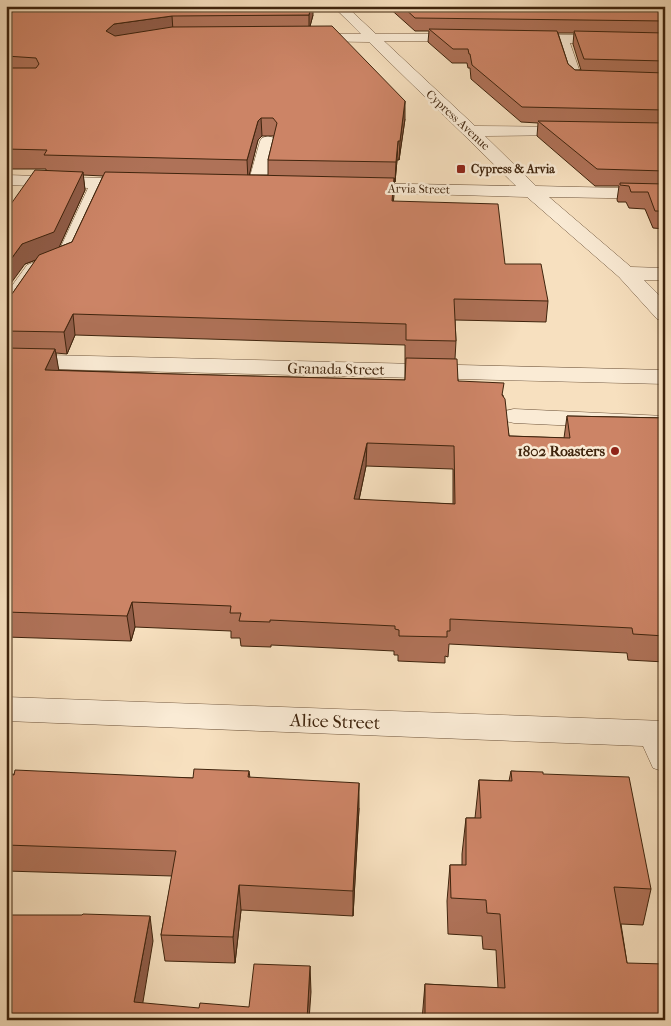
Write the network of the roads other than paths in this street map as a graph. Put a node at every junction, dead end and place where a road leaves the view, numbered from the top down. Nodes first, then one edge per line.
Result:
1 (339, 6) edge
2 (484, 37) edge
3 (295, 38) edge
4 (370, 38) junction
5 (503, 38) edge
6 (562, 39) junction
7 (665, 40) edge
8 (665, 81) edge
9 (587, 130) edge
10 (471, 131) junction
11 (268, 141) edge
12 (6, 180) edge
13 (98, 182) junction
14 (158, 184) edge
15 (236, 186) edge
16 (256, 187) junction
17 (275, 187) edge
18 (345, 188) edge
19 (531, 191) junction
20 (665, 194) edge
21 (626, 273) junction
22 (665, 274) edge
23 (6, 309) edge
24 (665, 314) edge
25 (6, 361) edge
26 (665, 378) edge
27 (514, 416) dead end
28 (665, 423) edge
29 (6, 709) edge
30 (662, 743) edge

1 - 4 street, Cypress Avenue
2 - 4 street
3 - 4 street
4 - 10 street, Cypress Avenue
5 - 6 street
6 - 7 street
6 - 8 street
9 - 10 street
10 - 19 street, Cypress Avenue
11 - 16 street
12 - 13 street
13 - 14 street
13 - 23 street
15 - 16 street
16 - 17 street
18 - 19 street, Arvia Street
19 - 20 street, Arvia Street
19 - 21 street, Cypress Avenue
21 - 22 street
21 - 24 street, Cypress Avenue
25 - 26 street, Granada Street
27 - 28 street
29 - 30 street, Alice Street

